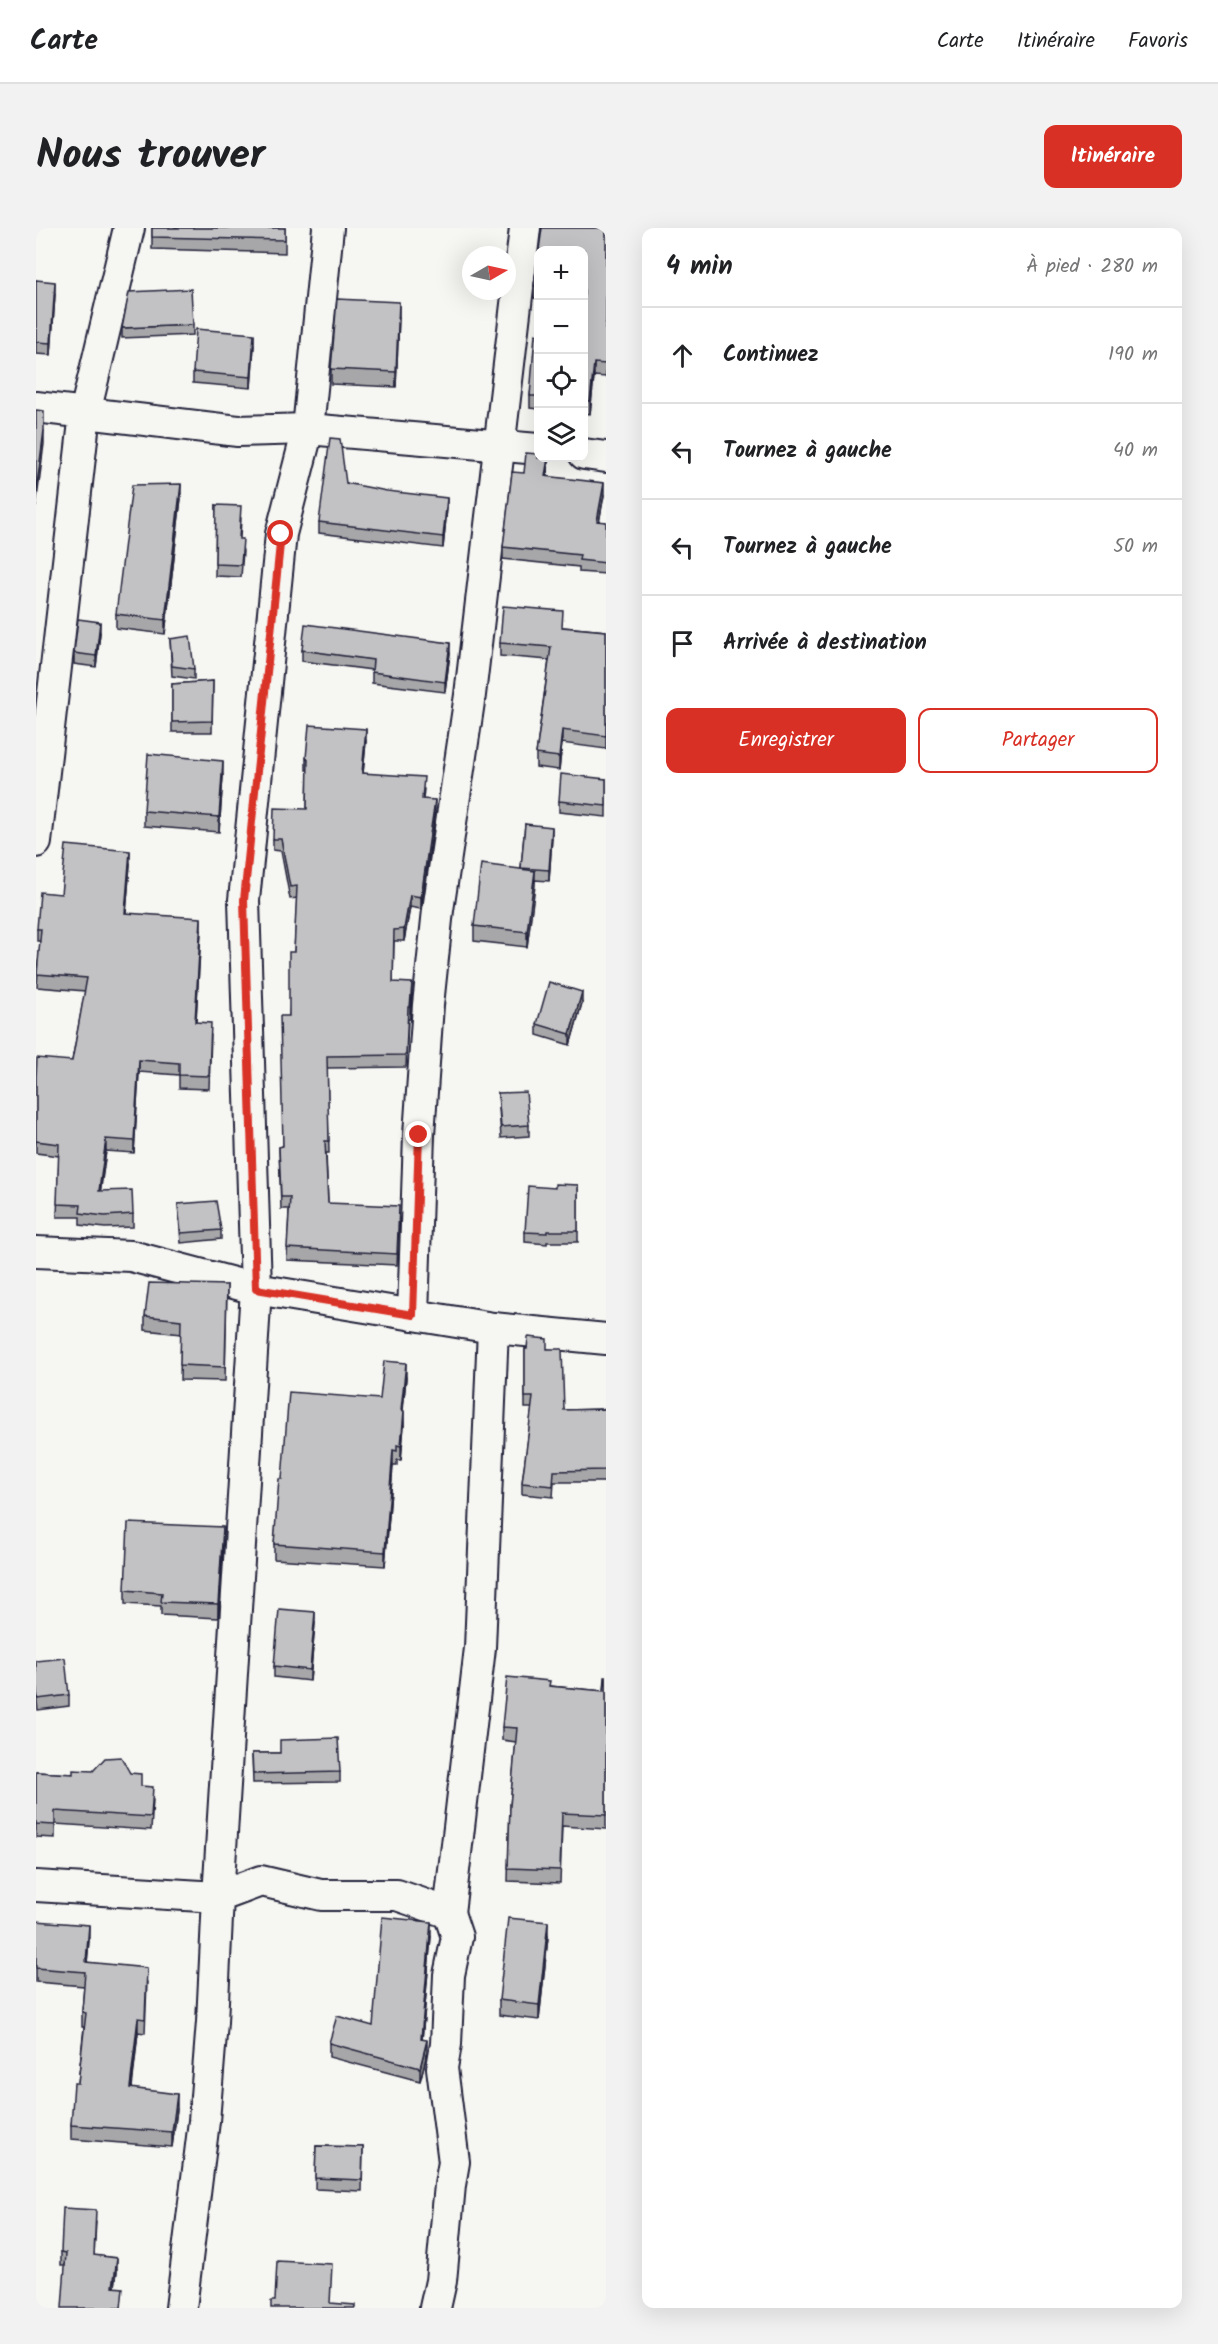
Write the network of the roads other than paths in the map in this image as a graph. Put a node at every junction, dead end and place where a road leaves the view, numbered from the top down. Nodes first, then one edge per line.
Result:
1 (129, 228) edge
2 (328, 228) edge
3 (525, 228) edge
4 (36, 407) edge
5 (85, 413) junction
6 (308, 429) junction
7 (498, 445) junction
8 (534, 449) edge
9 (588, 455) edge
10 (606, 457) edge
11 (36, 842) edge
12 (36, 1252) edge
13 (256, 1289) junction
14 (413, 1315) junction
15 (493, 1328) junction
16 (606, 1339) edge
17 (36, 1887) edge
18 (218, 1897) junction
19 (448, 1914) junction
20 (181, 2308) edge
21 (435, 2308) edge

1 - 5 street
2 - 6 street
3 - 7 street
4 - 5 street
5 - 6 street
5 - 11 street
6 - 7 street
6 - 13 street
7 - 8 street
7 - 14 street
9 - 10 street
12 - 13 street
13 - 14 street
13 - 18 street
14 - 15 street
15 - 16 street
15 - 19 street
17 - 18 street
18 - 19 street
18 - 20 street
19 - 21 street

